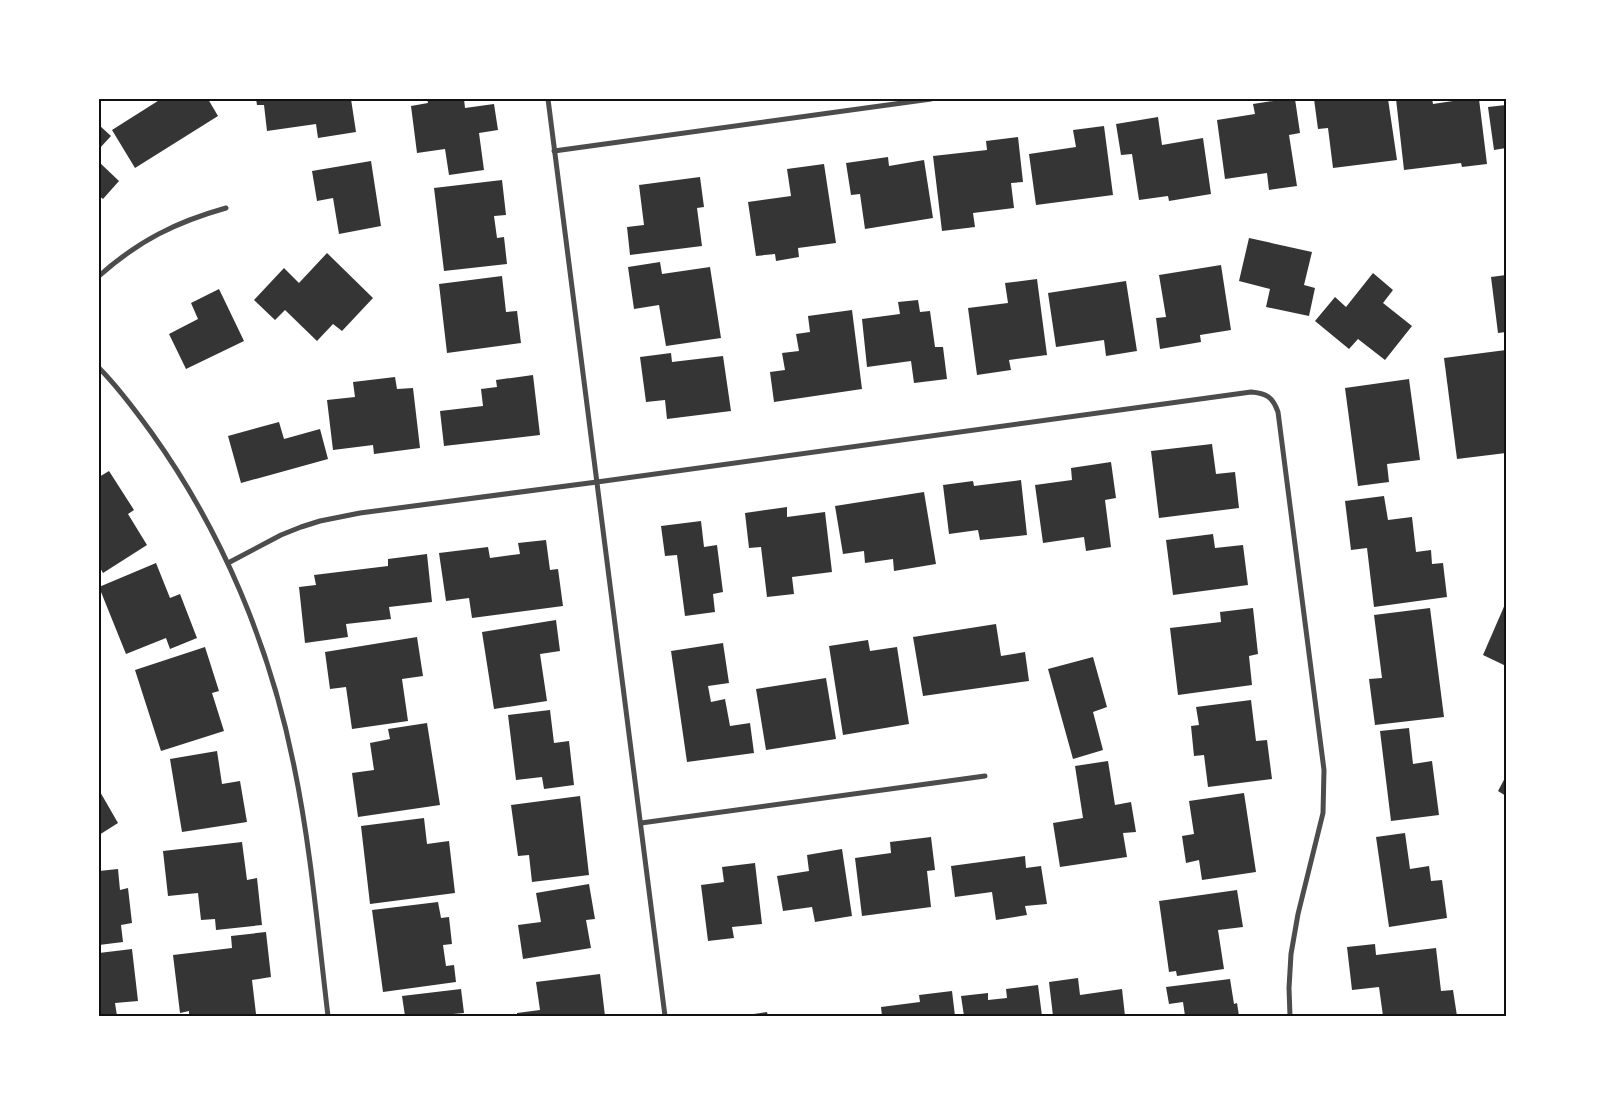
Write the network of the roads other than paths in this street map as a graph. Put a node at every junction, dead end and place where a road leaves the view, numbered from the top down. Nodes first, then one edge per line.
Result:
1 (548, 99) edge
2 (931, 99) edge
3 (890, 102) edge
4 (554, 151) junction
5 (226, 208) dead end
6 (99, 276) edge
7 (99, 368) edge
8 (597, 482) junction
9 (228, 563) junction
10 (985, 776) dead end
11 (641, 824) junction
12 (328, 1016) edge
13 (664, 1016) edge
14 (1290, 1016) edge

1 - 4 street
2 - 3 street
3 - 4 street
4 - 8 street
5 - 6 street
7 - 9 street
8 - 9 street
8 - 11 street
8 - 14 street
9 - 12 street
10 - 11 street
11 - 13 street

